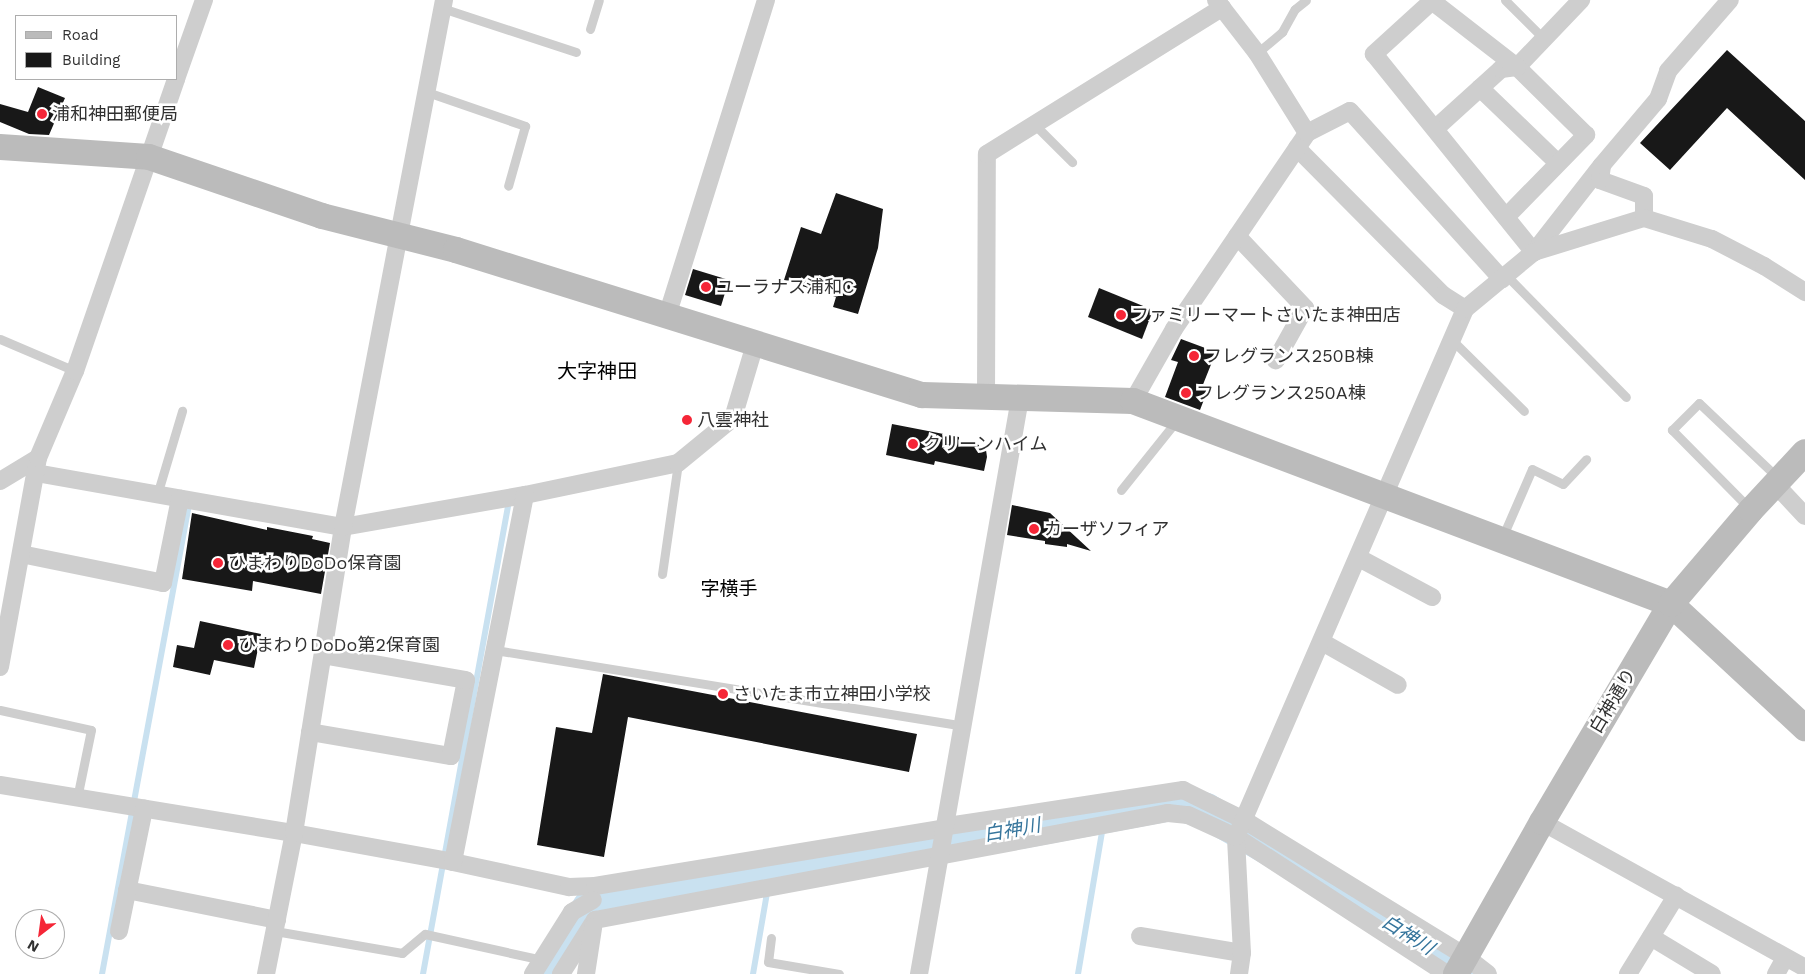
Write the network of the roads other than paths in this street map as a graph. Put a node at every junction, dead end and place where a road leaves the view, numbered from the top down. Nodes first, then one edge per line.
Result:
1 (204, 0) edge
2 (599, 0) edge
3 (766, 0) edge
4 (1306, 0) edge
5 (1505, 0) edge
6 (1582, 0) edge
7 (1730, 0) edge
8 (443, 4) edge
9 (1219, 4) edge
10 (590, 29) dead end
11 (1544, 39) junction
12 (576, 52) dead end
13 (1258, 53) junction
14 (1517, 67) junction
15 (178, 73) edge
16 (176, 80) edge
17 (1480, 88) junction
18 (426, 92) junction
19 (1034, 124) junction
20 (1436, 128) junction
21 (1307, 133) junction
22 (0, 147) edge
23 (1297, 148) junction
24 (149, 157) junction
25 (1072, 162) dead end
26 (1558, 163) junction
27 (1602, 165) junction
28 (508, 186) dead end
29 (1506, 217) junction
30 (1644, 218) junction
31 (400, 235) junction
32 (1237, 236) junction
33 (1534, 252) junction
34 (1504, 277) junction
35 (1805, 292) edge
36 (1466, 310) junction
37 (667, 316) junction
38 (0, 339) edge
39 (1452, 340) junction
40 (755, 344) junction
41 (1276, 360) dead end
42 (75, 371) junction
43 (986, 397) junction
44 (1626, 397) dead end
45 (1020, 398) junction
46 (1133, 401) junction
47 (182, 411) dead end
48 (1524, 411) dead end
49 (1179, 418) junction
50 (1805, 452) edge
51 (1586, 459) dead end
52 (678, 463) junction
53 (37, 466) junction
54 (0, 481) edge
55 (1778, 482) junction
56 (1121, 490) dead end
57 (157, 495) junction
58 (525, 495) junction
59 (1386, 497) junction
60 (180, 499) junction
61 (1751, 510) junction
62 (1805, 516) edge
63 (343, 527) junction
64 (1501, 540) junction
65 (21, 554) junction
66 (1359, 558) junction
67 (662, 574) dead end
68 (1432, 597) dead end
69 (1671, 604) junction
70 (1322, 642) junction
71 (495, 650) junction
72 (323, 655) junction
73 (0, 667) edge
74 (1398, 685) dead end
75 (0, 710) edge
76 (963, 726) junction
77 (1805, 728) edge
78 (310, 732) junction
79 (0, 785) edge
80 (77, 798) junction
81 (144, 809) junction
82 (1542, 822) junction
83 (945, 828) junction
84 (1240, 829) junction
85 (294, 833) junction
86 (940, 857) junction
87 (453, 862) junction
88 (127, 890) junction
89 (594, 893) junction
90 (1676, 896) junction
91 (595, 920) junction
92 (276, 925) junction
93 (119, 931) dead end
94 (1140, 936) dead end
95 (1651, 937) junction
96 (771, 938) dead end
97 (1242, 953) junction
98 (1786, 958) junction
99 (538, 967) edge
100 (1458, 967) edge
101 (1805, 968) edge
102 (266, 974) edge
103 (561, 974) edge
104 (586, 974) edge
105 (839, 974) edge
106 (919, 974) edge
107 (1240, 974) edge
108 (1488, 974) edge
109 (1628, 974) edge
110 (1712, 974) edge
111 (1776, 974) edge

1 - 15 street
2 - 10 lane
3 - 37 street
4 - 13 lane
5 - 11 lane
6 - 11 street
7 - 27 street
8 - 12 lane
8 - 18 street
9 - 13 street
9 - 19 street
11 - 14 street
13 - 21 street
14 - 17 street
14 - 20 street
14 - 26 street
16 - 24 street
17 - 20 street
17 - 26 street
18 - 28 lane
18 - 31 street
19 - 25 lane
19 - 43 street
20 - 29 street
21 - 23 street
21 - 34 street
22 - 24 street
23 - 32 street
23 - 36 street
24 - 31 street
24 - 42 street
26 - 29 street
27 - 30 street
27 - 33 street
29 - 33 street
30 - 33 street
30 - 35 street
31 - 37 street
31 - 63 street
32 - 41 street
32 - 46 street
33 - 34 street
34 - 36 street
34 - 44 lane
36 - 39 street
37 - 40 street
38 - 42 lane
39 - 48 lane
39 - 59 street
40 - 43 street
40 - 52 street
42 - 53 street
43 - 45 street
45 - 46 street
45 - 76 street
46 - 49 street
47 - 57 lane
49 - 56 lane
49 - 59 street
50 - 55 street, 白神通り
51 - 64 lane
52 - 58 street
52 - 67 lane
53 - 54 street
53 - 57 street
53 - 65 street
55 - 61 street, 白神通り
55 - 61 lane
55 - 62 street
57 - 60 street
58 - 63 street
58 - 71 street
59 - 64 street
59 - 66 street
60 - 63 street
60 - 65 street
61 - 69 street, 白神通り
63 - 72 street
64 - 69 street
65 - 73 street
66 - 68 street
66 - 70 street
69 - 77 street
69 - 82 street, 白神通り
70 - 74 street
70 - 84 street
71 - 76 lane
71 - 87 street
72 - 78 street
72 - 78 street
75 - 80 lane
76 - 83 street
78 - 85 street
79 - 80 street
80 - 81 street
81 - 85 street
81 - 88 street
82 - 90 street
82 - 100 street, 白神通り
83 - 84 street
83 - 86 street
83 - 89 street
84 - 86 street
84 - 97 street
84 - 100 street
84 - 100 street
85 - 87 street
85 - 92 street
86 - 91 street
86 - 106 street
87 - 89 street
88 - 92 street
88 - 93 street
89 - 91 street
89 - 99 street
90 - 95 street
90 - 98 street
91 - 103 street
91 - 104 street
92 - 99 lane
92 - 102 street
94 - 97 street
95 - 109 street
95 - 110 street
96 - 105 lane
97 - 107 street
98 - 101 street
98 - 111 street
100 - 108 street

